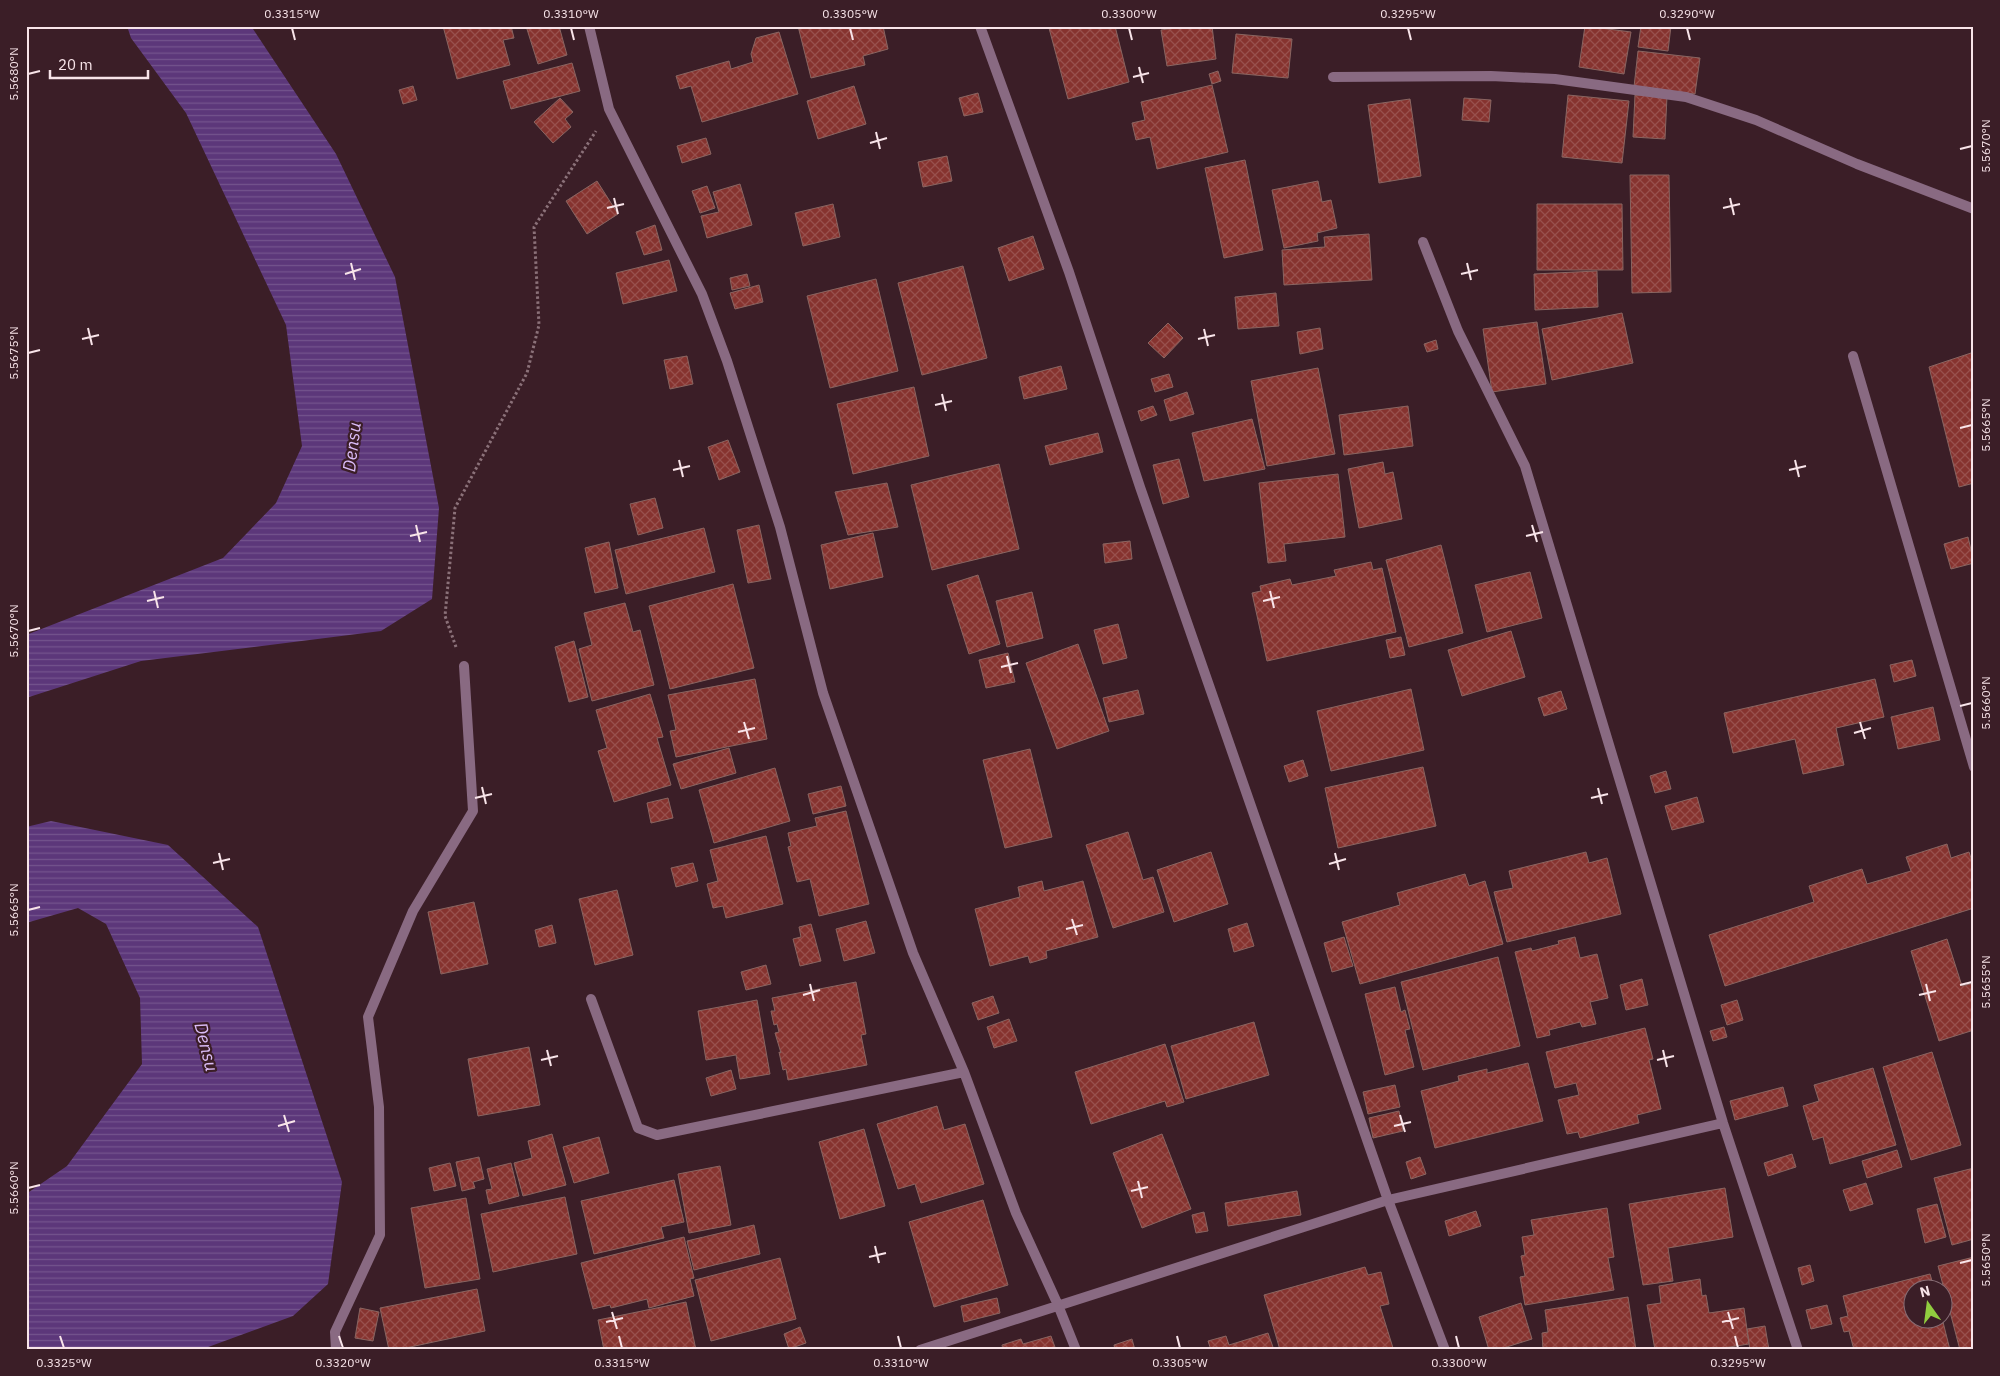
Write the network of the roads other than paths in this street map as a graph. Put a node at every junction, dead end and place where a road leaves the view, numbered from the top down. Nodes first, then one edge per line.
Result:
1 (589, 26) edge
2 (980, 26) edge
3 (1333, 77) dead end
4 (1974, 209) edge
5 (1423, 242) dead end
6 (1853, 356) dead end
7 (464, 666) road end
8 (1974, 768) edge
9 (591, 999) dead end
10 (964, 1072) junction
11 (1723, 1123) junction
12 (1388, 1200) junction
13 (1058, 1305) junction
14 (336, 1350) edge
15 (920, 1350) edge
16 (1076, 1350) edge
17 (1446, 1350) edge
18 (1798, 1350) edge

1 - 10 street
2 - 12 street
3 - 4 street
5 - 11 street
6 - 8 street
7 - 14 street
9 - 10 street
10 - 13 street
11 - 12 street
11 - 18 street
12 - 13 street
12 - 17 street
13 - 15 street
13 - 16 street

